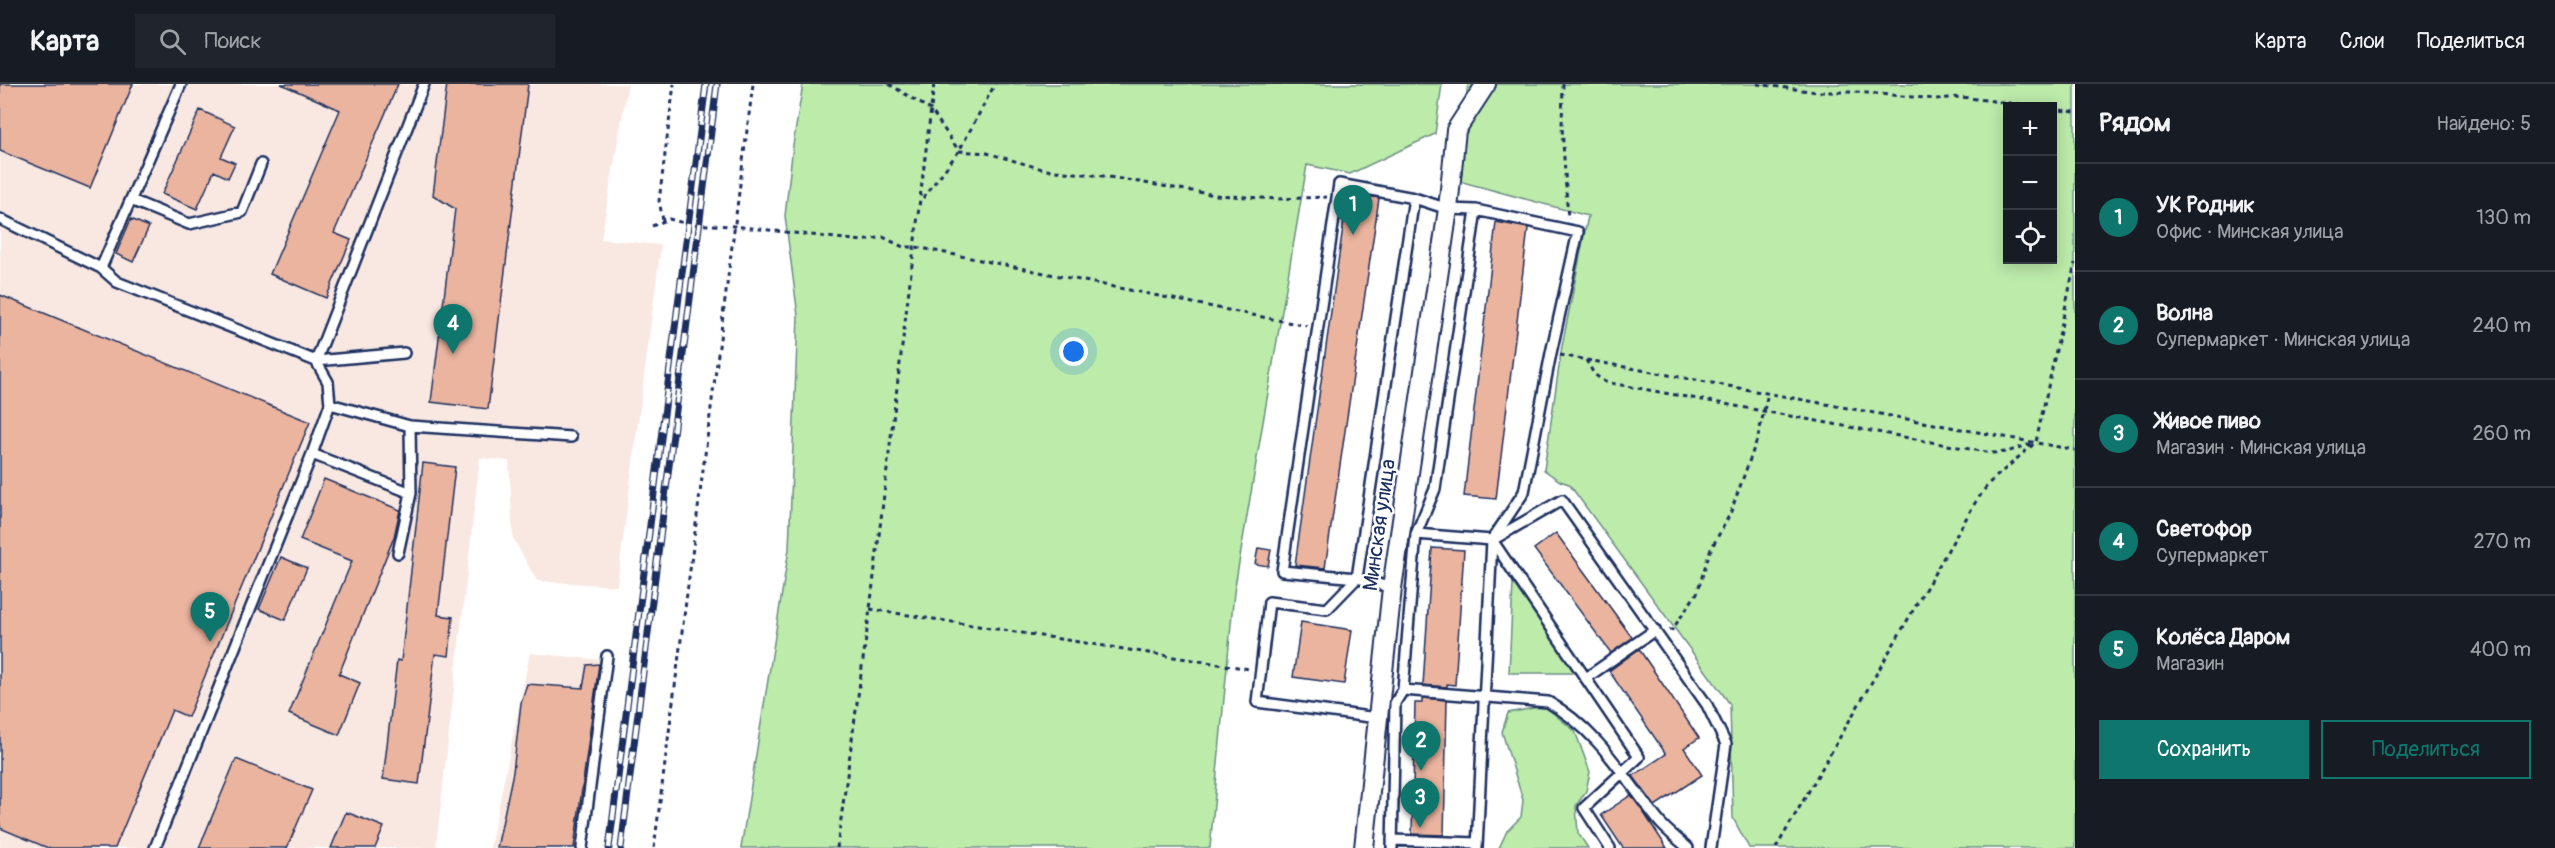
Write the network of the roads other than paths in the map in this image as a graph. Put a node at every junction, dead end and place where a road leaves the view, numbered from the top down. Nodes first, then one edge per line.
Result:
1 (181, 84) edge
2 (424, 84) edge
3 (1486, 84) edge
4 (261, 164) dead end
5 (1414, 198) junction
6 (131, 200) junction
7 (1448, 209) junction
8 (1476, 210) junction
9 (0, 219) edge
10 (101, 268) junction
11 (404, 353) dead end
12 (316, 361) junction
13 (330, 404) junction
14 (410, 426) junction
15 (571, 437) dead end
16 (312, 454) junction
17 (411, 493) junction
18 (1416, 534) junction
19 (1492, 540) junction
20 (398, 553) dead end
21 (1357, 578) junction
22 (1392, 588) junction
23 (1655, 630) junction
24 (607, 656) dead end
25 (1586, 678) junction
26 (1403, 690) junction
27 (1485, 697) junction
28 (1377, 718) junction
29 (1624, 771) junction
30 (1392, 844) edge
31 (1477, 846) edge
32 (155, 848) edge
33 (582, 848) edge
34 (1364, 848) edge
35 (1610, 848) edge
36 (1688, 848) edge
37 (1712, 848) edge

1 - 6 lane
2 - 12 lane
3 - 7 street, Минская улица
4 - 6 lane
5 - 7 lane
5 - 21 lane
5 - 21 lane
6 - 10 lane
7 - 8 lane
7 - 22 street, Минская улица
8 - 18 lane
8 - 19 lane
9 - 10 lane
10 - 12 lane
11 - 12 lane
12 - 13 lane
13 - 14 lane
13 - 16 lane
14 - 15 lane
14 - 17 lane
16 - 17 lane
16 - 32 lane
17 - 20 lane
18 - 19 lane
18 - 26 lane
19 - 23 lane
19 - 25 lane
19 - 27 lane
21 - 22 lane
21 - 28 lane
22 - 28 street, Минская улица
23 - 25 lane
23 - 37 lane
24 - 33 lane
25 - 29 lane
26 - 27 lane
26 - 30 lane
27 - 29 lane
27 - 31 lane
28 - 34 street, Минская улица
29 - 35 lane
29 - 36 lane
30 - 31 lane

